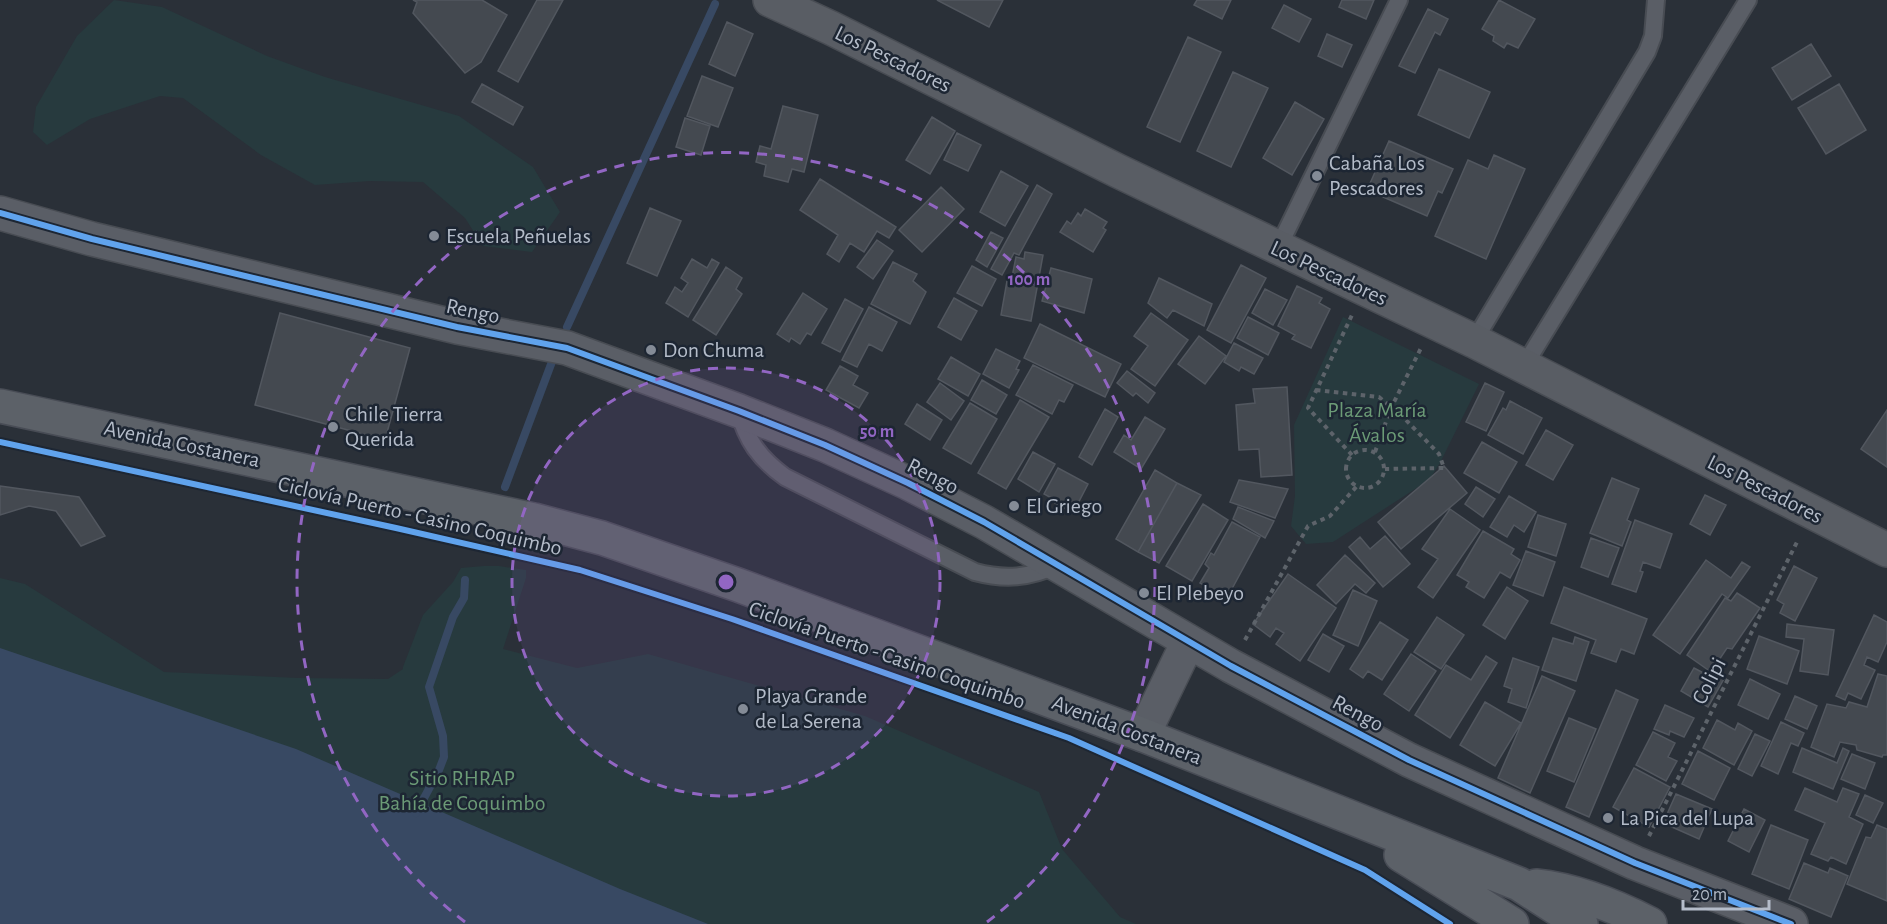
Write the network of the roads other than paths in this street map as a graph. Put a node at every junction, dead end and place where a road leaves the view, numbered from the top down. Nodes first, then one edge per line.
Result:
1 (770, 0) edge
2 (1399, 0) edge
3 (1656, 0) edge
4 (1748, 0) edge
5 (0, 213) edge
6 (1278, 248) junction
7 (1474, 341) junction
8 (1524, 366) junction
9 (0, 406) edge
10 (739, 411) junction
11 (1887, 550) edge
12 (1058, 565) junction
13 (1188, 642) junction
14 (1143, 735) junction
15 (1317, 805) junction
16 (1519, 884) junction
17 (1512, 924) edge
18 (1581, 924) edge
19 (1650, 924) edge
20 (1791, 924) edge

1 - 6 street, Los Pescadores
2 - 6 lane
3 - 7 lane
4 - 8 lane
5 - 10 street, Rengo
6 - 7 street, Los Pescadores
7 - 8 street, Los Pescadores
8 - 11 street, Los Pescadores
9 - 14 main road, Avenida Costanera
10 - 12 street, Rengo
10 - 12 lane
12 - 13 street, Rengo
13 - 14 street
13 - 20 street, Rengo
14 - 15 main road, Avenida Costanera
15 - 16 main road, Avenida Costanera
15 - 17 main road, Avenida Costanera
16 - 18 main road, Avenida Costanera
16 - 19 main road

